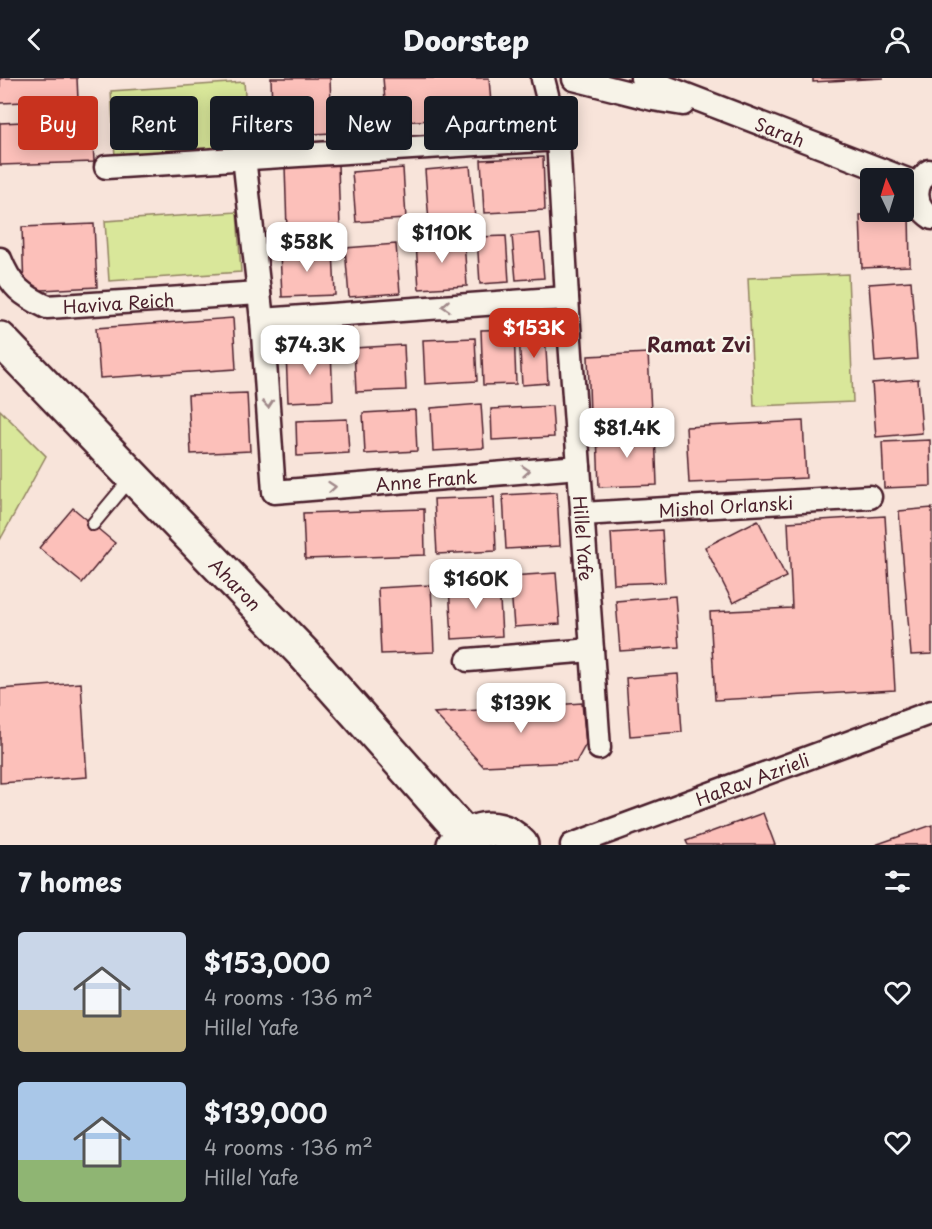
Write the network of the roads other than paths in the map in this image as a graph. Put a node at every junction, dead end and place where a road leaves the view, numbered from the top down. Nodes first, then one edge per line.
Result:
1 (543, 78) edge
2 (574, 78) edge
3 (642, 78) edge
4 (547, 96) edge
5 (731, 112) junction
6 (424, 147) edge
7 (559, 150) edge
8 (244, 158) junction
9 (106, 167) dead end
10 (925, 178) edge
11 (932, 218) edge
12 (0, 260) edge
13 (259, 293) junction
14 (567, 298) junction
15 (262, 320) junction
16 (0, 339) edge
17 (579, 467) junction
18 (133, 476) junction
19 (870, 497) dead end
20 (582, 514) junction
21 (93, 524) dead end
22 (592, 650) junction
23 (468, 660) dead end
24 (932, 712) edge
25 (599, 748) dead end
26 (460, 840) edge
27 (521, 845) edge
28 (572, 845) edge

1 - 2 street
1 - 4 street, Hillel Yafe
2 - 5 street
3 - 5 street, Sarah
5 - 10 street, Sarah
6 - 8 street
7 - 14 street, Hillel Yafe
8 - 9 street
8 - 13 street
10 - 11 street
12 - 13 street, Haviva Reich
13 - 15 street
14 -> 15 street
14 - 17 street, Hillel Yafe
15 -> 17 street, Anne Frank
16 - 18 street, Aharon
17 - 20 street, Hillel Yafe
18 - 21 lane
18 - 26 street, Aharon
19 - 20 street, Mishol Orlanski
20 - 22 street, Hillel Yafe
22 - 23 street
22 - 25 street, Hillel Yafe
24 - 28 street, HaRav Azrieli
26 - 27 street

